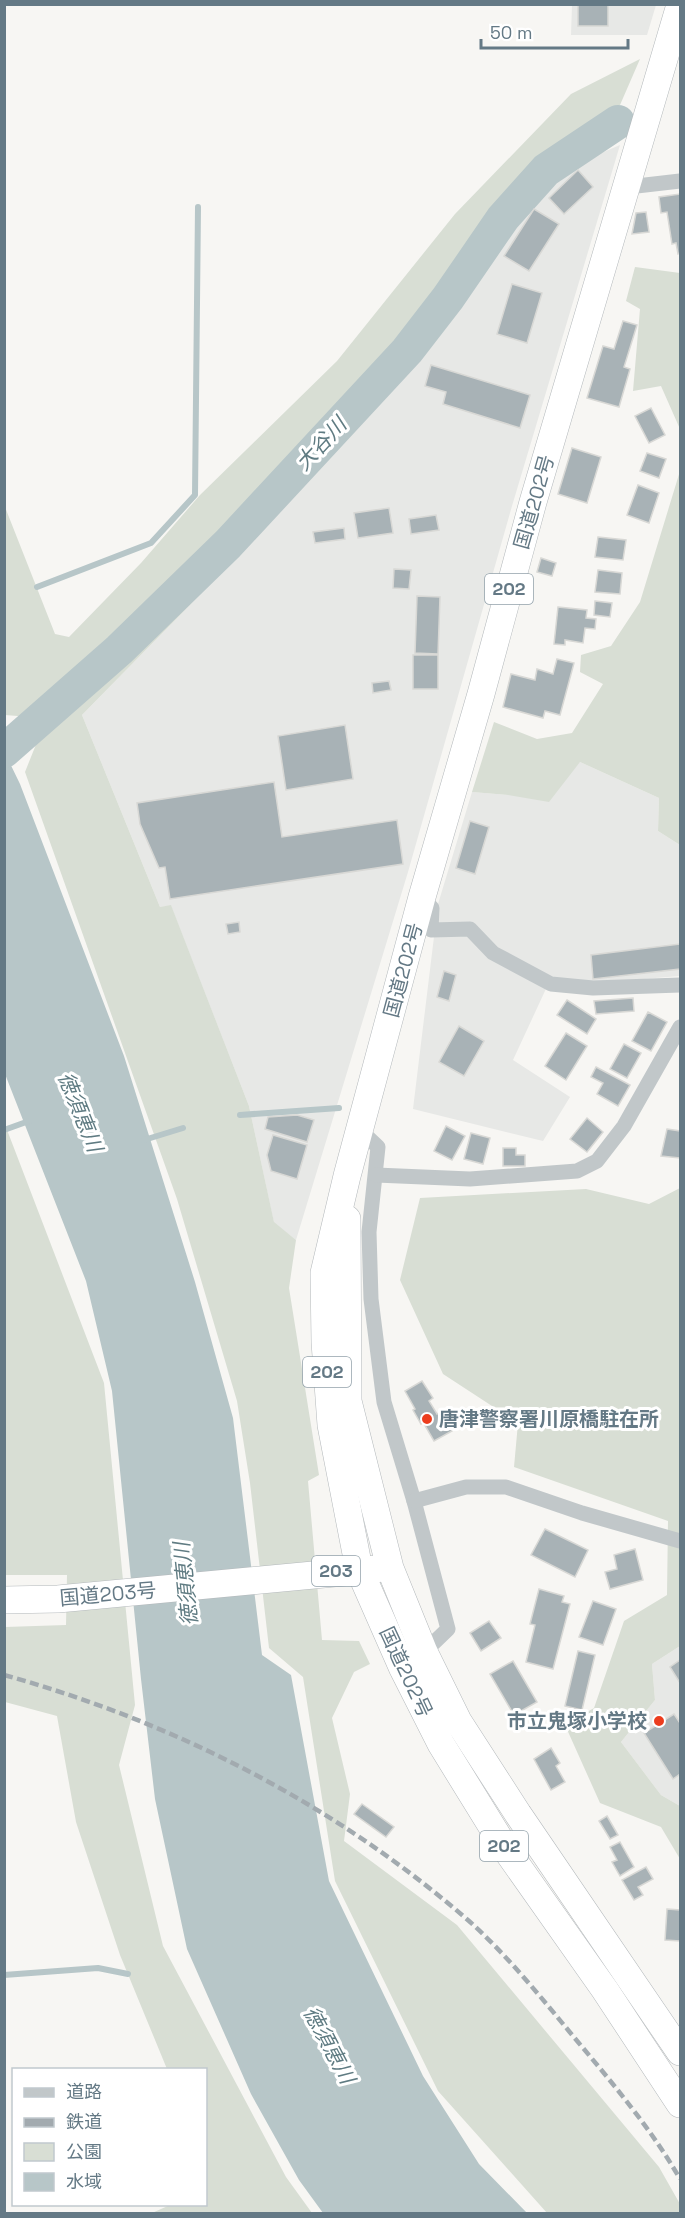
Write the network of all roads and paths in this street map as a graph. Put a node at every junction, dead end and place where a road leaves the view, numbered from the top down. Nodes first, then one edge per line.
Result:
1 (681, 5) edge
2 (675, 43) edge
3 (681, 181) edge
4 (628, 186) junction
5 (422, 897) junction
6 (681, 985) edge
7 (681, 1027) edge
8 (360, 1130) junction
9 (376, 1175) junction
10 (347, 1176) junction
11 (414, 1501) junction
12 (681, 1540) edge
13 (390, 1568) junction
14 (359, 1569) junction
15 (4, 1600) edge
16 (424, 1652) junction
17 (403, 1669) junction
18 (681, 2052) edge
19 (681, 2104) edge

1 - 2 highway, 国道202号 / 202
2 - 4 highway, 国道202号 / 202
3 - 4 street
4 - 5 highway, 国道202号 / 202
5 - 6 street
5 - 8 highway, 国道202号 / 202
7 - 9 street
8 - 9 street
8 - 10 highway, 国道202号 / 202
9 - 11 street
10 - 13 highway, 国道202号 / 202
10 - 14 highway, 国道202号 / 202
11 - 12 street
11 - 16 street
13 - 14 highway, 国道203号 / 203
13 - 16 highway, 国道202号 / 202
14 - 15 highway, 国道203号 / 203
14 - 17 highway, 国道202号 / 202
16 - 17 street
16 - 18 highway, 国道202号 / 202
17 - 19 highway, 国道202号 / 202

